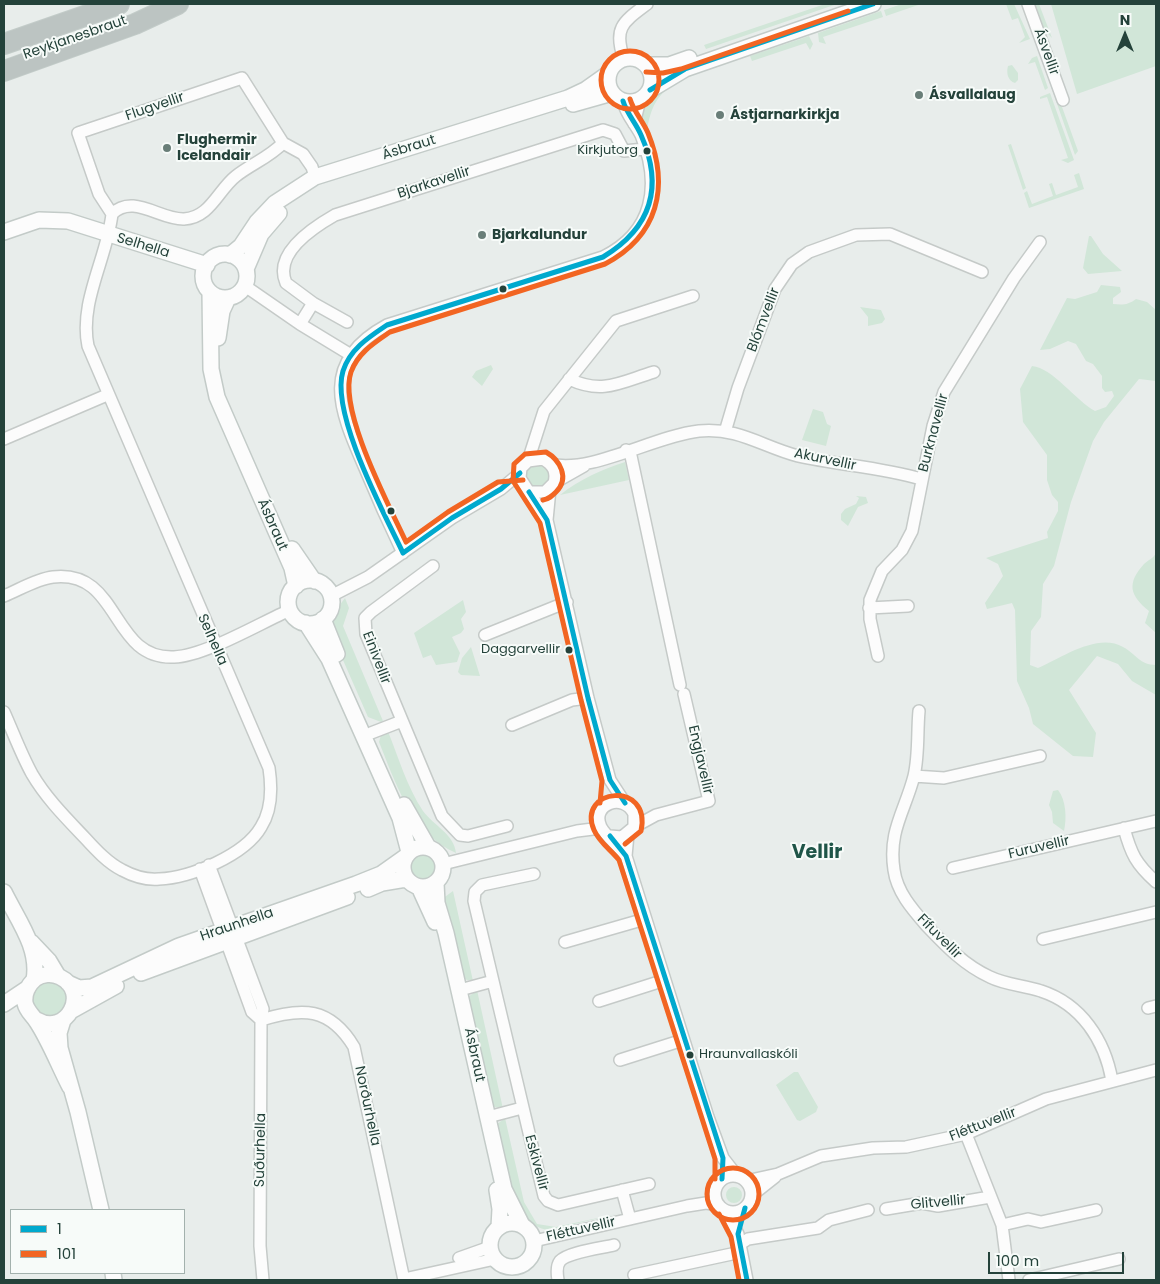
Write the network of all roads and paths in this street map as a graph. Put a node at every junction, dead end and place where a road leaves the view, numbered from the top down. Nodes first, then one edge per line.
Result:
1 (112, 4) edge
2 (119, 4) edge
3 (176, 4) edge
4 (647, 4) edge
5 (846, 4) edge
6 (873, 4) edge
7 (1028, 4) edge
8 (4, 37) edge
9 (4, 44) edge
10 (624, 59) junction
11 (4, 63) edge
12 (646, 66) junction
13 (4, 71) edge
14 (609, 73) junction
15 (645, 95) junction
16 (618, 97) junction
17 (1063, 100) dead end
18 (634, 124) junction
19 (283, 143) junction
20 (644, 149) junction
21 (314, 178) junction
22 (112, 214) junction
23 (4, 232) edge
24 (108, 235) junction
25 (1040, 242) dead end
26 (230, 255) junction
27 (207, 264) junction
28 (246, 269) junction
29 (982, 272) dead end
30 (245, 286) junction
31 (210, 292) junction
32 (693, 296) dead end
33 (228, 298) junction
34 (314, 303) junction
35 (347, 322) dead end
36 (300, 324) junction
37 (351, 355) junction
38 (654, 372) dead end
39 (569, 379) junction
40 (107, 395) junction
41 (725, 432) junction
42 (4, 439) edge
43 (535, 439) junction
44 (626, 450) junction
45 (528, 461) junction
46 (547, 461) junction
47 (585, 464) junction
48 (520, 473) junction
49 (922, 479) junction
50 (552, 486) junction
51 (502, 489) junction
52 (527, 490) junction
53 (547, 520) junction
54 (403, 553) junction
55 (433, 566) dead end
56 (314, 581) junction
57 (296, 586) junction
58 (4, 596) edge
59 (331, 596) junction
60 (567, 602) junction
61 (908, 606) dead end
62 (869, 608) junction
63 (290, 610) junction
64 (323, 620) junction
65 (306, 624) junction
66 (485, 635) dead end
67 (214, 645) junction
68 (878, 656) dead end
69 (588, 698) junction
70 (919, 711) dead end
71 (4, 712) edge
72 (402, 721) junction
73 (512, 725) dead end
74 (371, 733) junction
75 (1040, 756) dead end
76 (914, 776) junction
77 (610, 780) junction
78 (607, 804) junction
79 (629, 807) junction
80 (600, 814) junction
81 (656, 815) junction
82 (1156, 821) edge
83 (507, 826) dead end
84 (601, 828) junction
85 (1124, 828) junction
86 (631, 830) junction
87 (577, 831) junction
88 (610, 836) junction
89 (428, 848) junction
90 (407, 854) junction
91 (626, 856) junction
92 (443, 864) junction
93 (205, 867) junction
94 (953, 868) dead end
95 (534, 874) dead end
96 (436, 882) junction
97 (1156, 882) edge
98 (412, 883) junction
99 (4, 892) edge
100 (1156, 912) edge
101 (645, 919) junction
102 (229, 934) junction
103 (1043, 939) dead end
104 (30, 941) junction
105 (565, 942) dead end
106 (63, 979) junction
107 (665, 980) junction
108 (493, 981) junction
109 (31, 984) junction
110 (460, 990) junction
111 (599, 1001) dead end
112 (4, 1004) edge
113 (4, 1013) edge
114 (67, 1016) junction
115 (33, 1017) junction
116 (260, 1020) junction
117 (683, 1040) junction
118 (620, 1060) dead end
119 (1156, 1070) edge
120 (1112, 1081) junction
121 (70, 1087) junction
122 (522, 1108) junction
123 (488, 1117) junction
124 (966, 1134) junction
125 (723, 1158) junction
126 (778, 1174) junction
127 (742, 1179) junction
128 (720, 1182) junction
129 (649, 1184) dead end
130 (622, 1190) junction
131 (751, 1196) junction
132 (990, 1197) junction
133 (687, 1206) junction
134 (722, 1208) junction
135 (744, 1208) junction
136 (101, 1209) edge
137 (868, 1210) dead end
138 (886, 1210) dead end
139 (1096, 1210) dead end
140 (630, 1219) junction
141 (1002, 1224) junction
142 (522, 1225) junction
143 (499, 1227) junction
144 (534, 1241) junction
145 (739, 1244) junction
146 (614, 1245) dead end
147 (496, 1257) junction
148 (1119, 1259) dead end
149 (522, 1265) junction
150 (634, 1274) dead end
151 (404, 1277) edge
152 (263, 1280) edge
153 (510, 1280) edge
154 (521, 1280) edge
155 (558, 1280) edge
156 (746, 1280) edge
157 (1009, 1280) edge
158 (1029, 1280) edge

1 - 8 highway
2 - 9 highway, Reykjanesbraut
3 - 11 highway, Reykjanesbraut
3 - 13 highway
4 - 10 street
5 - 12 street
6 - 15 street
7 - 17 street, Ásvellir
10 - 12 street
10 - 14 street
12 - 15 street
14 - 16 street
14 - 21 street, Ásbraut
15 - 16 street
15 - 18 street
16 - 18 street
16 - 28 street, Ásbraut
18 - 20 street
19 - 21 street, Flugvellir
19 - 22 street
19 - 22 street, Flugvellir
20 - 34 street, Bjarkavellir
20 - 37 street
21 - 26 street, Ásbraut
22 - 24 street
23 - 24 street, Selhella
24 - 27 street, Selhella
24 - 40 street, Selhella
25 - 49 street, Burknavellir
26 - 27 street
26 - 28 street
27 - 31 street
28 - 30 street
29 - 41 street, Blómvellir
30 - 33 street
30 - 36 street
31 - 33 street
31 - 57 street, Ásbraut
32 - 39 street
33 - 56 street, Ásbraut
34 - 35 street, Bjarkavellir
34 - 36 street
36 - 37 street
37 - 54 street
38 - 39 street
39 - 43 street
40 - 42 street
40 - 67 street, Selhella
41 - 44 street, Akurvellir
41 - 49 street, Akurvellir
43 - 45 street
43 - 46 street
44 - 47 street, Akurvellir
44 - 81 street, Engjavellir
45 - 46 street
45 - 48 street
46 - 47 street, Akurvellir
46 - 50 street
47 - 50 street, Akurvellir
48 - 51 street
48 - 52 street
49 - 62 street, Burknavellir
50 - 52 street
50 - 53 street
51 - 52 street
51 - 54 street
52 - 53 street
53 - 60 street
54 - 59 street
55 - 72 street, Einivellir
56 - 57 street
56 - 59 street
57 - 63 street
58 - 67 street
59 - 64 street
60 - 66 street
60 - 69 street
61 - 62 street
62 - 68 street, Burknavellir
63 - 65 street
63 - 67 street
64 - 65 street
64 - 74 street
65 - 90 street
67 - 93 street, Selhella
69 - 73 street
69 - 77 street
70 - 76 street, Fífuvellir
71 - 93 street, Selhella
72 - 74 street
72 - 83 street, Einivellir
74 - 89 street
75 - 76 street
76 - 120 street, Fífuvellir
77 - 78 street
77 - 79 street
78 - 79 street
78 - 80 street
79 - 81 street, Engjavellir
79 - 86 street
80 - 84 street
80 - 87 street
81 - 86 street, Engjavellir
82 - 85 street, Furuvellir
84 - 87 street
84 - 88 street
85 - 94 street, Furuvellir
85 - 97 street
86 - 88 street
86 - 91 street
87 - 92 street
88 - 91 street
89 - 90 street
89 - 92 street
90 - 98 street
90 - 102 street, Hraunhella
91 - 101 street
92 - 96 street
93 - 102 street
95 - 108 street, Eskivellir
96 - 98 street
96 - 110 street, Ásbraut
98 - 102 street, Hraunhella
98 - 143 street, Ásbraut
99 - 104 street
100 - 103 street
101 - 105 street
101 - 107 street
102 - 106 street, Hraunhella
102 - 114 street, Hraunhella
102 - 116 street
104 - 106 street
104 - 109 street
106 - 109 street
106 - 114 street
107 - 111 street
107 - 117 street
108 - 110 street
108 - 122 street, Eskivellir
109 - 112 street
109 - 115 street
110 - 123 street, Ásbraut
113 - 115 street
114 - 115 street
114 - 121 street
115 - 121 street
116 - 151 street, Norðurhella
116 - 152 street, Suðurhella
117 - 118 street
117 - 125 street
119 - 120 street, Fléttuvellir
120 - 124 street, Fléttuvellir
121 - 136 street
122 - 123 street
122 - 130 street, Eskivellir
123 - 142 street, Ásbraut
124 - 126 street, Fléttuvellir
124 - 132 street
125 - 127 street
125 - 128 street
126 - 127 street, Fléttuvellir
126 - 131 street, Fléttuvellir
127 - 128 street
127 - 131 street
128 - 133 street, Fléttuvellir
128 - 134 street
129 - 130 street, Eskivellir
130 - 140 street
131 - 135 street
132 - 138 street, Glitvellir
132 - 141 street
133 - 134 street, Fléttuvellir
133 - 140 street, Fléttuvellir
134 - 135 street
134 - 145 street
135 - 145 street
137 - 145 street
139 - 141 street
140 - 144 street, Fléttuvellir
141 - 157 street
142 - 143 street
142 - 144 street
143 - 147 street
144 - 149 street
145 - 150 street
145 - 156 street
146 - 155 street
147 - 149 street
147 - 151 street, Norðurhella
147 - 153 street
148 - 158 street
149 - 154 street

